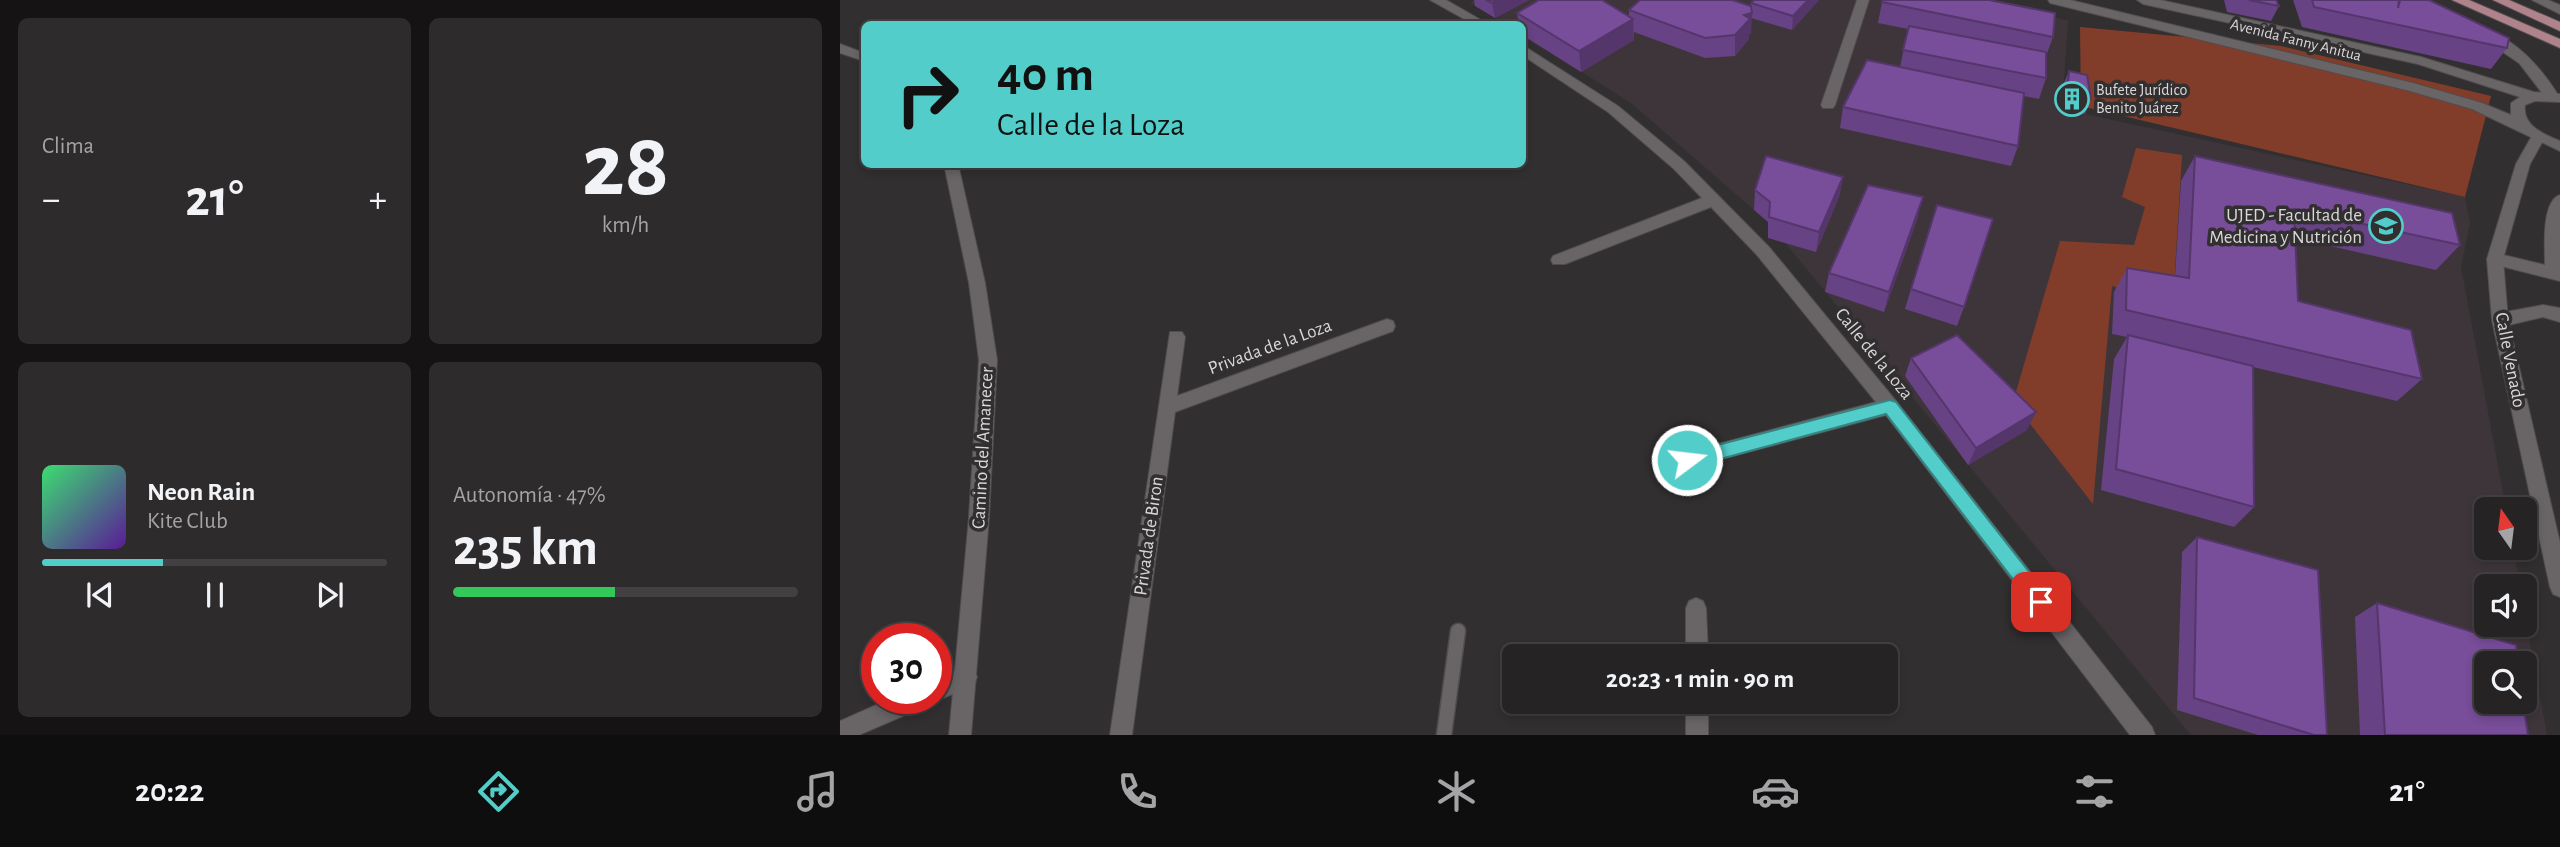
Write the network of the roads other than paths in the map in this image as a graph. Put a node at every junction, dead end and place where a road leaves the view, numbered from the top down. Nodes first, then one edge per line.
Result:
1 (1436, 0) edge
2 (1863, 0) edge
3 (2054, 0) edge
4 (2143, 0) edge
5 (2458, 0) edge
6 (2499, 0) edge
7 (2538, 0) edge
8 (1456, 3) edge
9 (2560, 10) edge
10 (1478, 21) edge
11 (2560, 27) edge
12 (2473, 28) edge
13 (2560, 44) edge
14 (840, 48) edge
15 (1526, 52) edge
16 (861, 56) edge
17 (2533, 96) junction
18 (2555, 97) edge
19 (1828, 105) dead end
20 (2532, 132) junction
21 (2560, 146) edge
22 (952, 168) edge
23 (1713, 200) junction
24 (2560, 200) edge
25 (2495, 259) junction
26 (1559, 260) dead end
27 (2557, 274) edge
28 (2560, 315) edge
29 (2500, 320) junction
30 (1387, 326) dead end
31 (1176, 337) dead end
32 (1890, 406) junction
33 (1168, 407) junction
34 (1662, 467) dead end
35 (2560, 587) edge
36 (1696, 607) dead end
37 (1458, 631) dead end
38 (1697, 644) edge
39 (966, 677) junction
40 (952, 683) edge
41 (881, 714) edge
42 (1697, 714) edge
43 (840, 732) edge
44 (960, 735) edge
45 (1121, 735) edge
46 (1444, 735) edge
47 (1697, 735) edge
48 (2144, 735) edge

1 - 8 street
2 - 19 street
3 - 20 street, Avenida Fanny Anitua
4 - 17 street, Avenida Fanny Anitua
5 - 13 main road
6 - 11 main road
7 - 9 street
8 - 10 street
12 - 18 street
14 - 16 street
15 - 23 street, Calle de la Loza
17 - 18 street
17 - 20 street
20 - 21 street, Avenida Fanny Anitua
20 - 25 street, Calle Venado
22 - 39 street, Camino del Amanecer
23 - 26 street
23 - 32 street, Calle de la Loza
24 - 27 street
25 - 27 street
25 - 29 street, Calle Venado
28 - 29 street
29 - 35 street, Calle Venado
30 - 33 street, Privada de la Loza
31 - 33 street, Privada de Biron
32 - 34 street
32 - 48 street, Calle de la Loza
33 - 45 street, Privada de Biron
36 - 38 street
37 - 46 lane
39 - 40 street
39 - 44 street, Camino del Amanecer
41 - 43 street
42 - 47 street

